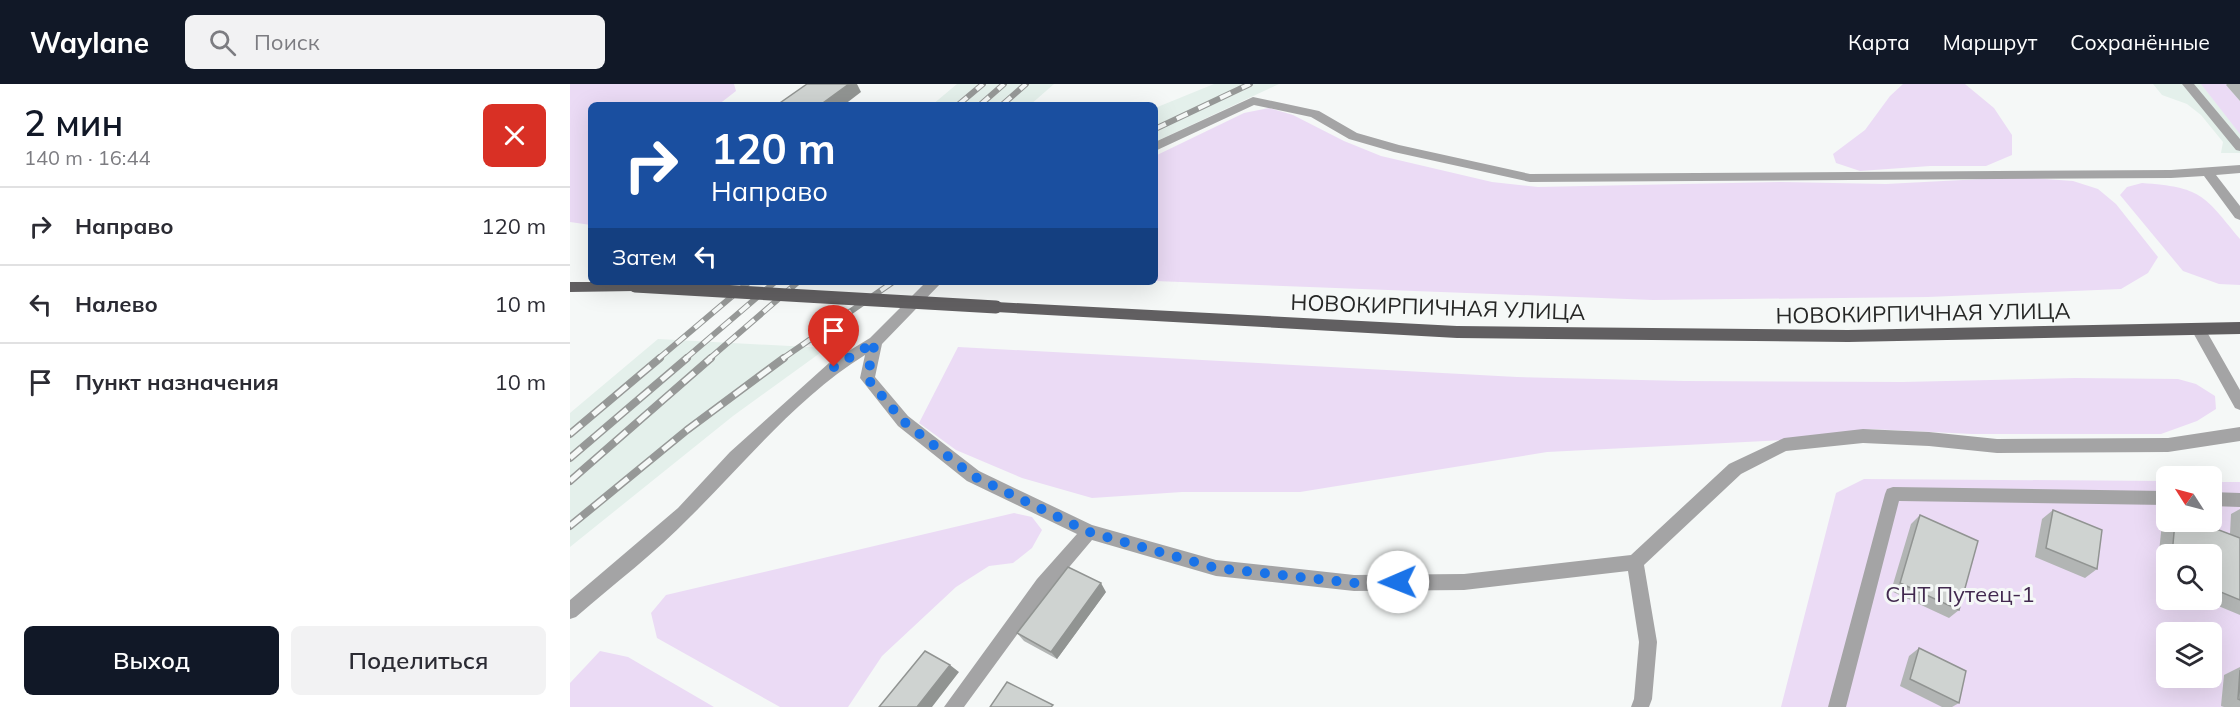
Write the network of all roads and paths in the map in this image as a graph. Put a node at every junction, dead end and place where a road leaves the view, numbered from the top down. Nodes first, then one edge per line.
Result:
1 (2188, 84) edge
2 (1158, 146) edge
3 (2240, 147) edge
4 (2240, 169) edge
5 (2208, 171) junction
6 (2240, 215) edge
7 (932, 285) edge
8 (570, 287) edge
9 (2240, 328) edge
10 (2198, 330) junction
11 (875, 342) junction
12 (2240, 404) edge
13 (2240, 434) edge
14 (2156, 498) edge
15 (2222, 499) edge
16 (2240, 500) edge
17 (1089, 532) junction
18 (1635, 562) junction
19 (570, 611) edge
20 (953, 707) edge
21 (1640, 707) edge
22 (1837, 707) edge

1 - 3 street
2 - 5 street
4 - 5 street
5 - 6 street
7 - 11 street
8 - 10 main road, НОВОКИРПИЧНАЯ УЛИЦА, bridge
9 - 10 main road, НОВОКИРПИЧНАЯ УЛИЦА
10 - 12 street
11 - 17 street
11 - 19 street
13 - 18 street
14 - 22 street
15 - 16 street
17 - 18 street
17 - 20 street
18 - 21 street

